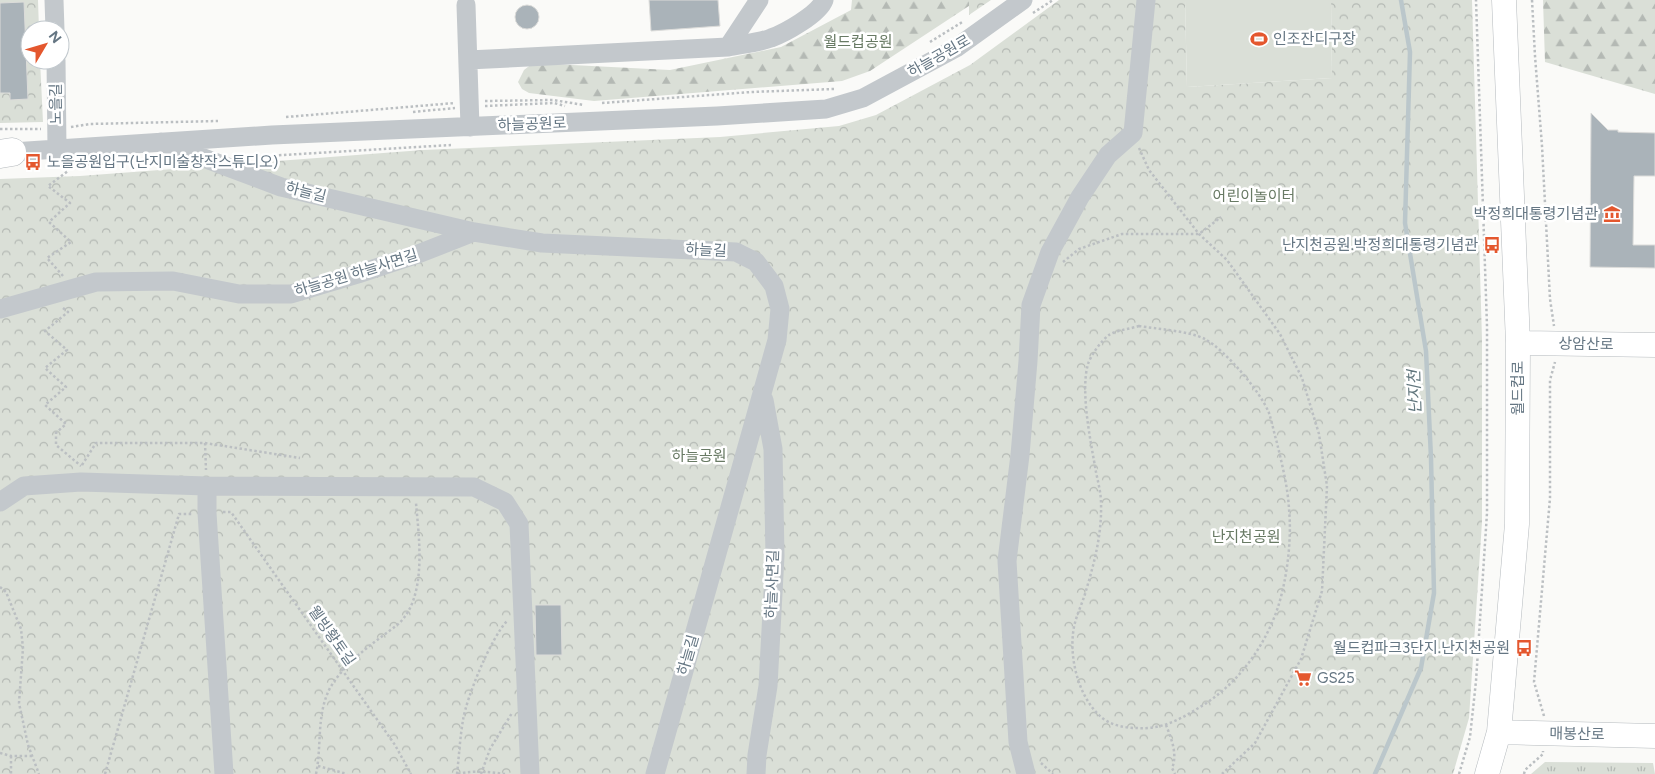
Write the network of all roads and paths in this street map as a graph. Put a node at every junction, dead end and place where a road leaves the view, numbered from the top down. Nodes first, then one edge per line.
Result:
1 (54, 0) edge
2 (759, 0) edge
3 (824, 0) edge
4 (1023, 0) edge
5 (1146, 0) edge
6 (1476, 0) edge
7 (1504, 0) edge
8 (1532, 0) edge
9 (466, 4) dead end
10 (55, 20) edge
11 (969, 20) dead end
12 (929, 45) dead end
13 (728, 47) junction
14 (468, 60) junction
15 (56, 70) edge
16 (840, 87) dead end
17 (469, 104) junction
18 (595, 104) dead end
19 (586, 105) dead end
20 (583, 109) dead end
21 (412, 112) dead end
22 (277, 118) dead end
23 (148, 127) dead end
24 (470, 127) junction
25 (1132, 133) junction
26 (161, 142) junction
27 (6, 144) edge
28 (59, 144) junction
29 (1221, 217) dead end
30 (474, 232) junction
31 (1199, 234) junction
32 (1039, 282) junction
33 (48, 295) junction
34 (0, 309) edge
35 (1518, 343) junction
36 (1556, 343) junction
37 (1655, 345) edge
38 (763, 394) junction
39 (205, 443) junction
40 (300, 458) dead end
41 (81, 474) junction
42 (206, 486) junction
43 (415, 486) junction
44 (0, 502) edge
45 (231, 512) dead end
46 (207, 513) junction
47 (0, 587) edge
48 (522, 616) junction
49 (342, 670) junction
50 (526, 699) junction
51 (1166, 725) junction
52 (1499, 732) junction
53 (1544, 733) junction
54 (1655, 736) edge
55 (0, 753) edge
56 (11, 756) junction
57 (32, 756) junction
58 (318, 766) junction
59 (482, 772) edge
60 (11, 774) edge
61 (39, 774) edge
62 (105, 774) edge
63 (224, 774) edge
64 (316, 774) edge
65 (347, 774) edge
66 (411, 774) edge
67 (458, 774) edge
68 (506, 774) edge
69 (530, 774) edge
70 (655, 774) edge
71 (756, 774) edge
72 (1026, 774) edge
73 (1175, 774) edge
74 (1222, 774) edge
75 (1459, 774) edge
76 (1487, 774) edge
77 (1524, 774) edge

1 - 10 street
2 - 13 street
3 - 13 street
4 - 24 street, 하늘공원로
5 - 25 street
6 - 75 path
7 - 35 main road, 월드컵로
8 - 36 path
9 - 14 street
11 - 12 path
13 - 14 street
14 - 17 street
15 - 28 street, 노을길
16 - 18 path
17 - 19 path
17 - 20 path
17 - 21 path
17 - 22 path
17 - 24 street
23 - 28 path
24 - 26 street, 하늘공원로
25 - 31 path
25 - 32 street
26 - 28 street, 하늘공원로
26 - 30 street, 하늘길
27 - 28 street, 하늘공원로
27 - 28 path
27 - 28 path
28 - 33 path
29 - 31 path
30 - 33 street, 하늘공원 하늘사면길
30 - 38 street, 하늘길
31 - 32 path
31 - 74 path
32 - 72 street
33 - 34 street, 하늘공원 하늘사면길
33 - 41 path
35 - 36 main road, 상암산로
35 - 52 main road, 월드컵로
36 - 37 main road, 상암산로
36 - 53 path
38 - 70 street, 하늘길
38 - 71 street, 하늘사면길
39 - 40 path
39 - 41 path
39 - 42 path
41 - 42 street
41 - 44 street
42 - 43 street
42 - 46 street
43 - 48 street
43 - 49 path
45 - 49 path, 웰빙황토길
46 - 62 path
46 - 63 street
47 - 57 path
48 - 50 street
48 - 67 path
49 - 58 path
49 - 66 path, 웰빙황토길
50 - 59 path
50 - 69 street
51 - 51 path
51 - 73 path
52 - 53 main road, 매봉산로
52 - 76 main road, 월드컵로
53 - 54 main road, 매봉산로
53 - 77 path
55 - 56 path
56 - 57 path
56 - 60 path
57 - 61 path
58 - 64 path
58 - 65 path
59 - 67 path
59 - 68 path

